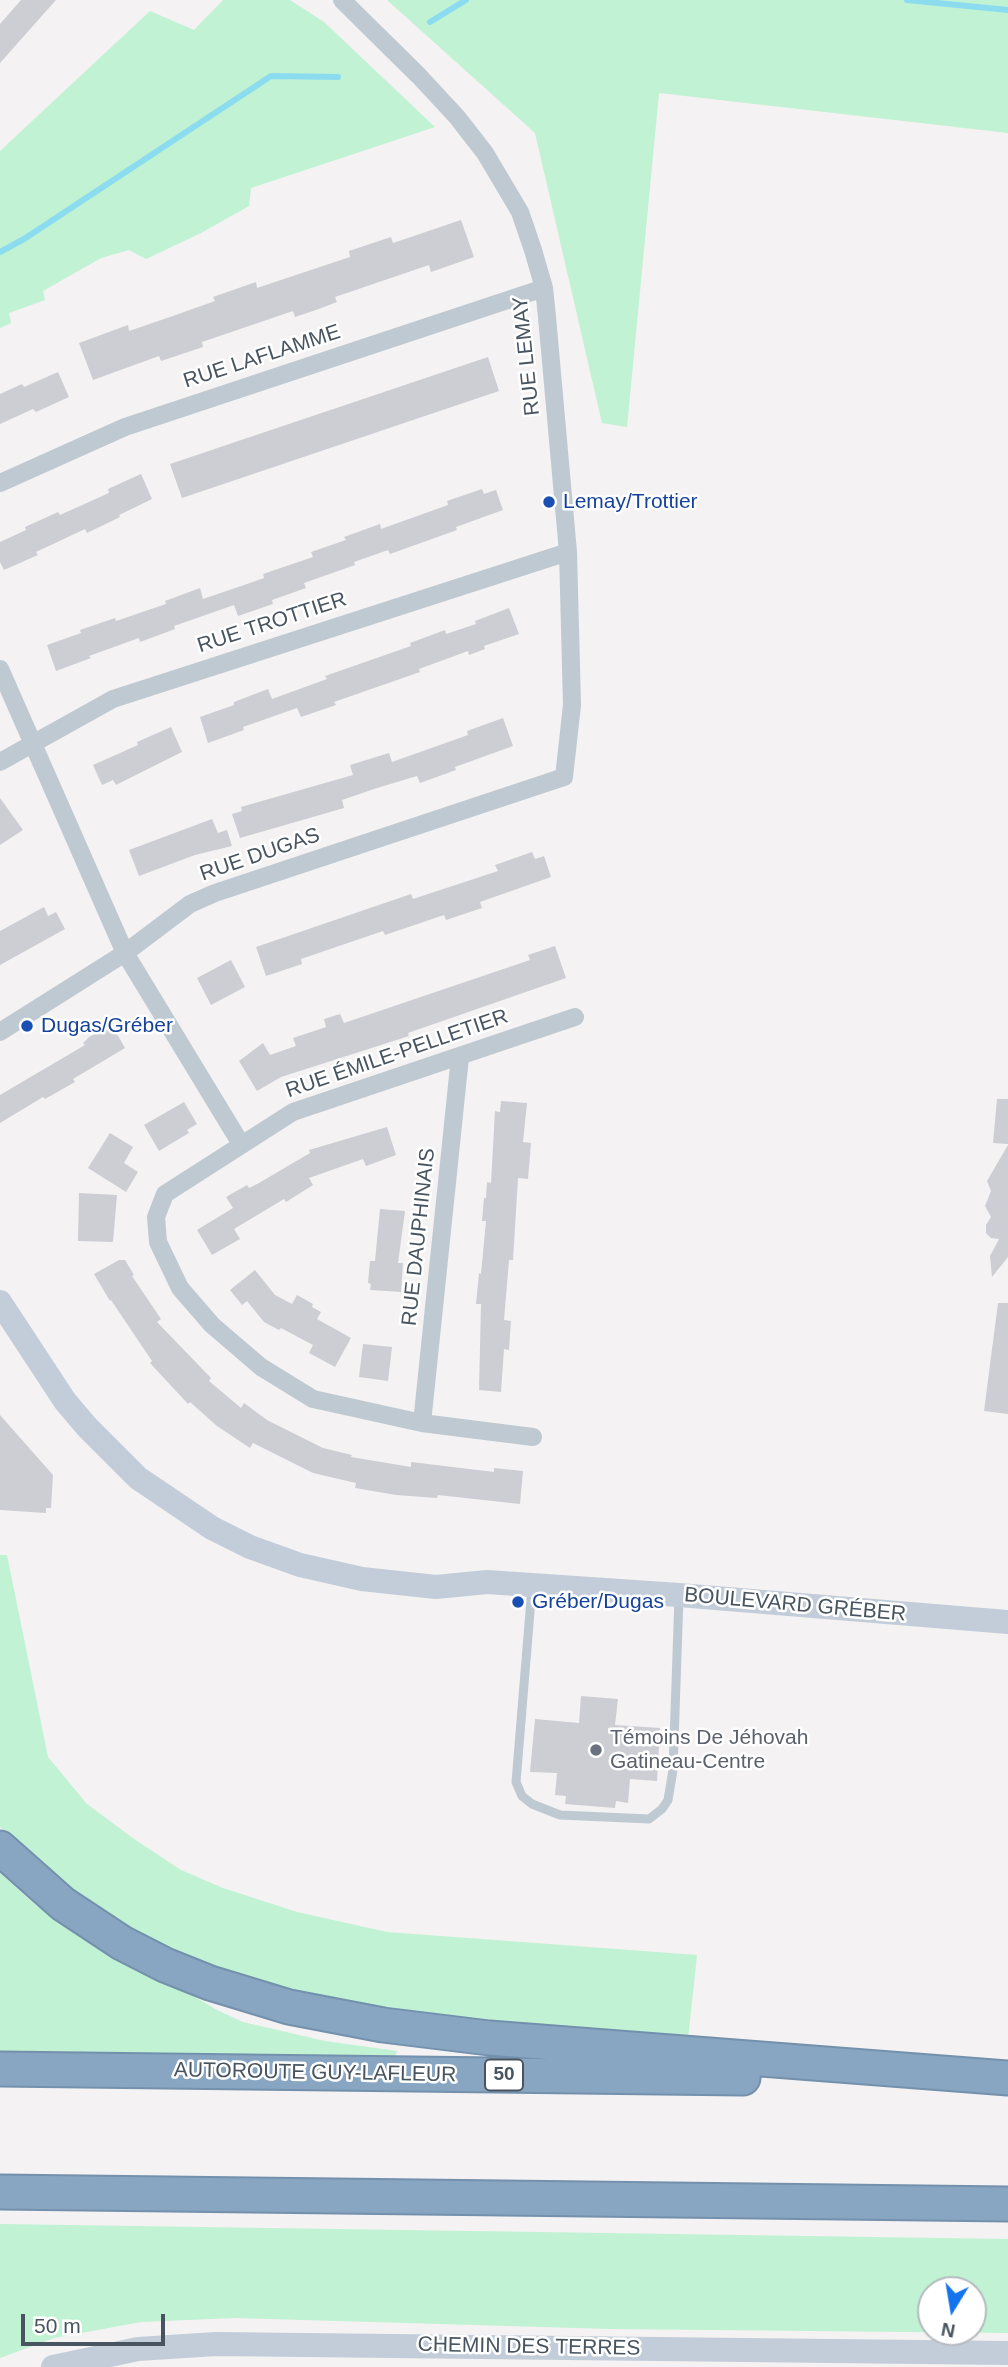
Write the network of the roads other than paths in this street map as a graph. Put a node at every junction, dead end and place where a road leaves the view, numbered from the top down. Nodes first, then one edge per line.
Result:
1 (342, 0) edge
2 (544, 288) junction
3 (0, 483) edge
4 (568, 552) junction
5 (0, 669) edge
6 (32, 744) junction
7 (0, 762) edge
8 (564, 777) joint
9 (125, 953) junction
10 (575, 1017) dead end
11 (0, 1032) edge
12 (460, 1057) junction
13 (241, 1144) junction
14 (0, 1286) edge
15 (0, 1302) edge
16 (34, 1357) junction
17 (422, 1423) junction
18 (533, 1437) dead end
19 (533, 1586) junction
20 (679, 1595) junction
21 (1008, 1622) edge
22 (0, 1848) edge
23 (0, 2069) edge
24 (1008, 2080) edge
25 (0, 2192) edge
26 (1008, 2204) edge
27 (1008, 2353) edge
28 (53, 2367) edge

1 - 2 street, RUE LEMAY
2 - 3 street, RUE LAFLAMME
2 - 4 street, RUE LEMAY
4 - 6 street, RUE TROTTIER
4 - 8 street, RUE LEMAY
5 - 6 street
6 - 7 street, RUE TROTTIER
6 - 9 street
8 - 9 street, RUE DUGAS
9 - 11 street, RUE DUGAS
9 - 13 street
10 - 12 street, RUE ÉMILE-PELLETIER
12 - 13 street, RUE ÉMILE-PELLETIER
12 - 17 street, RUE DAUPHINAIS
13 - 17 street, RUE ÉMILE-PELLETIER
14 - 16 street, BOULEVARD GRÉBER
15 - 16 street, BOULEVARD GRÉBER
16 - 19 street, BOULEVARD GRÉBER
17 - 18 street, RUE ÉMILE-PELLETIER
19 - 20 street, BOULEVARD GRÉBER
19 - 20 lane
20 - 21 street, BOULEVARD GRÉBER
22 - 24 highway
23 - 24 highway, AUTOROUTE GUY-LAFLEUR / 50
25 - 26 highway
27 - 28 street, CHEMIN DES TERRES

